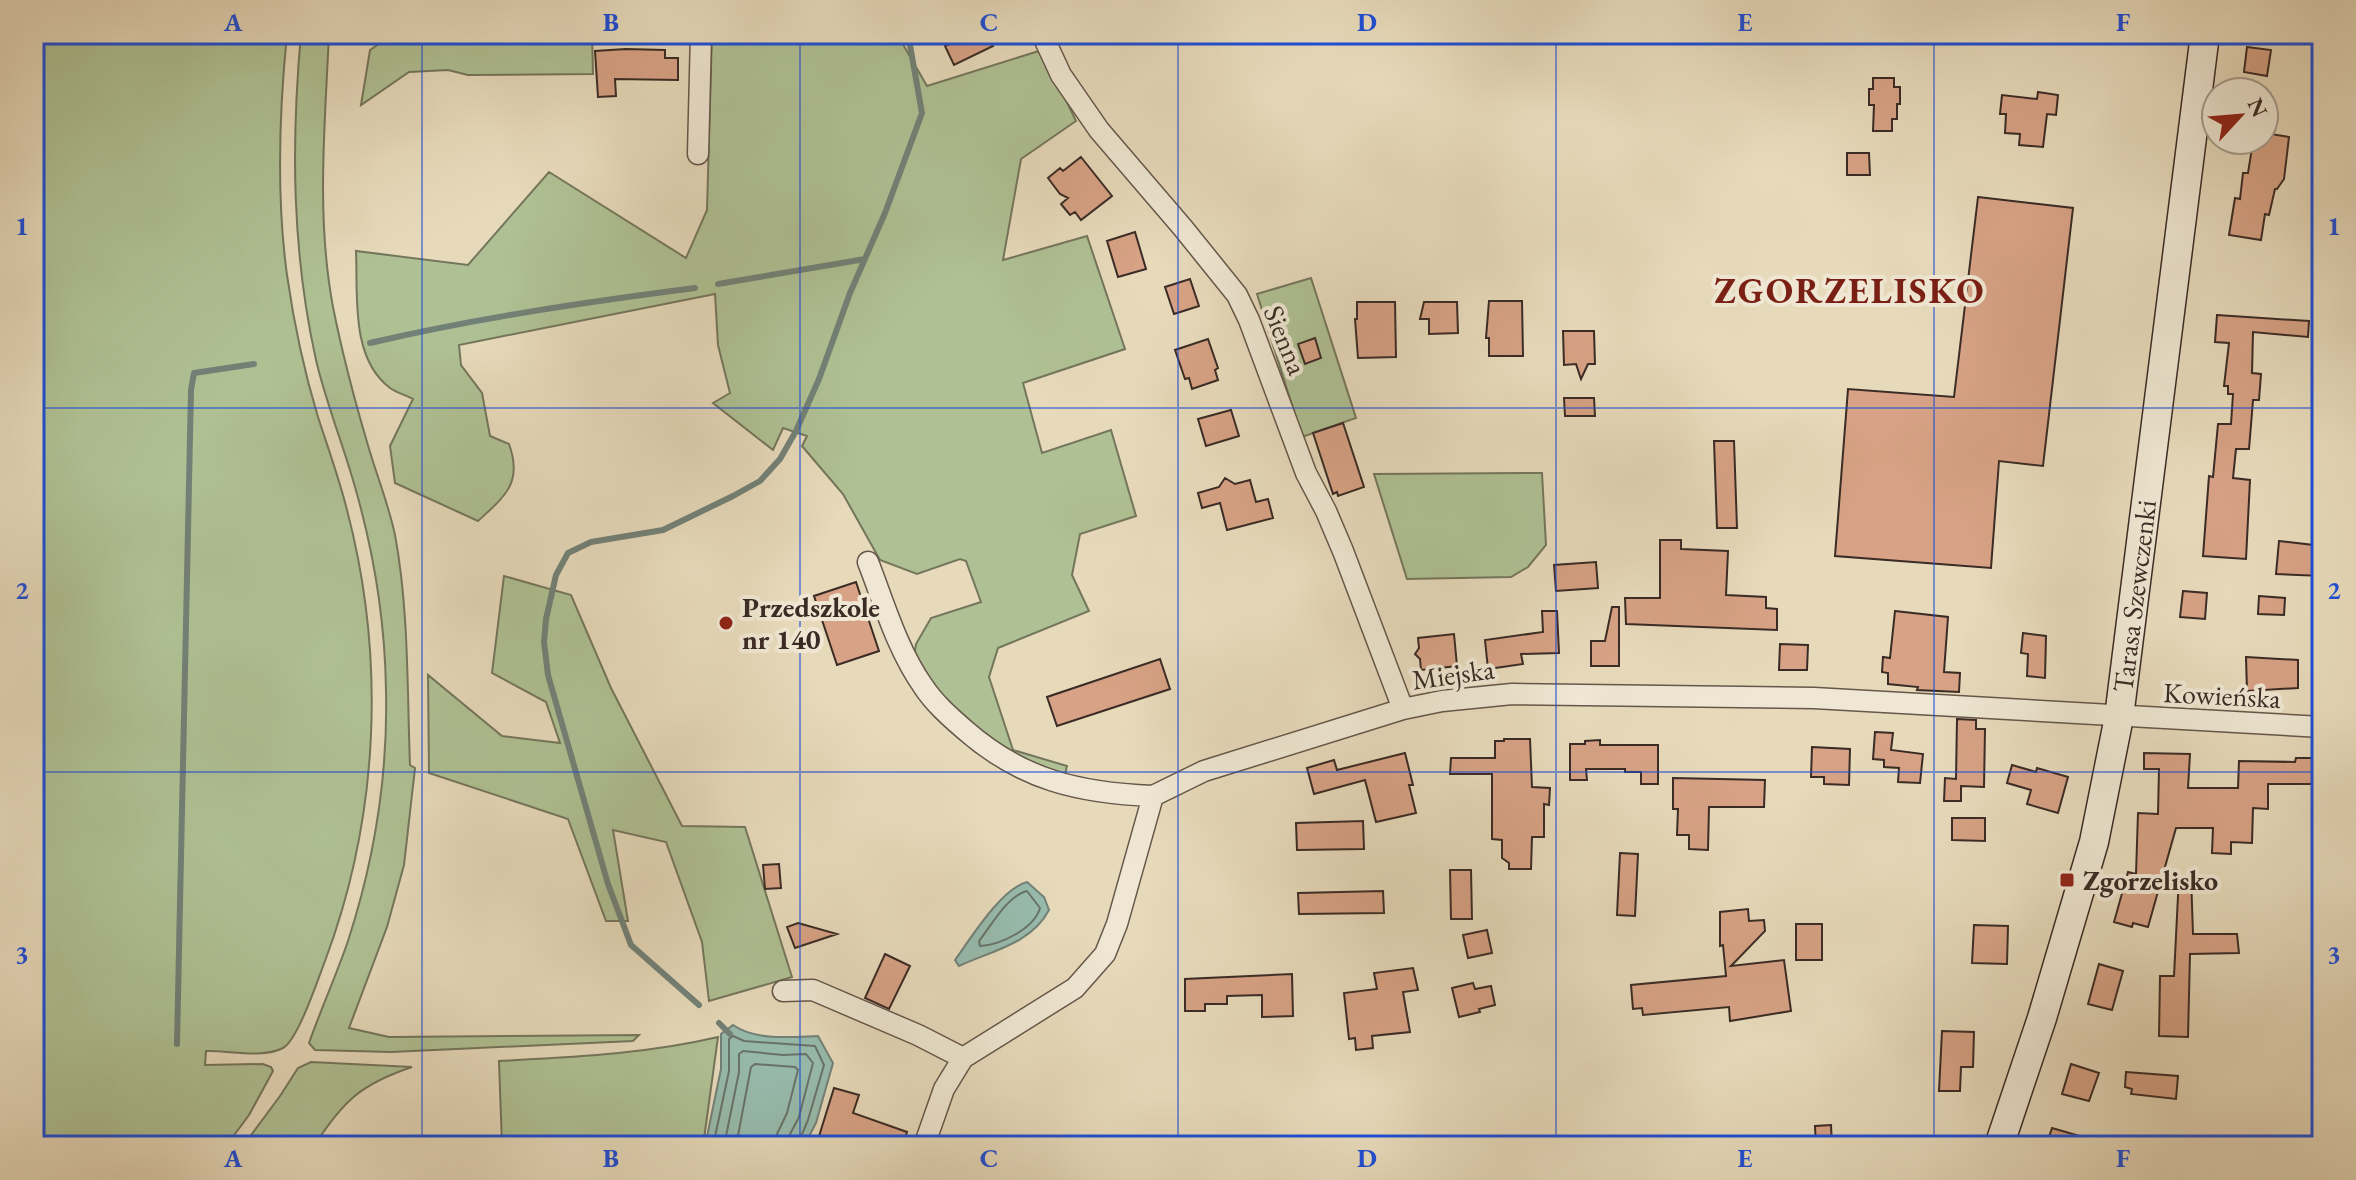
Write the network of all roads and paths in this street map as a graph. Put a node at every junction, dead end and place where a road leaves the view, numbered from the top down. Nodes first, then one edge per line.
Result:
1 (701, 34) edge
2 (1042, 34) edge
3 (2205, 34) edge
4 (698, 154) dead end
5 (868, 562) dead end
6 (1403, 709) junction
7 (2119, 717) junction
8 (2322, 727) edge
9 (1153, 796) junction
10 (783, 991) dead end
11 (963, 1058) junction
12 (924, 1146) edge
13 (1999, 1146) edge

1 - 4 street
2 - 6 street, Sienna
3 - 7 street, Tarasa Szewczenki
5 - 9 street
6 - 7 street, Miejska
6 - 9 street, Miejska
7 - 8 street, Kowieńska
7 - 13 street, Tarasa Szewczenki
9 - 11 street
10 - 11 street
11 - 12 street

